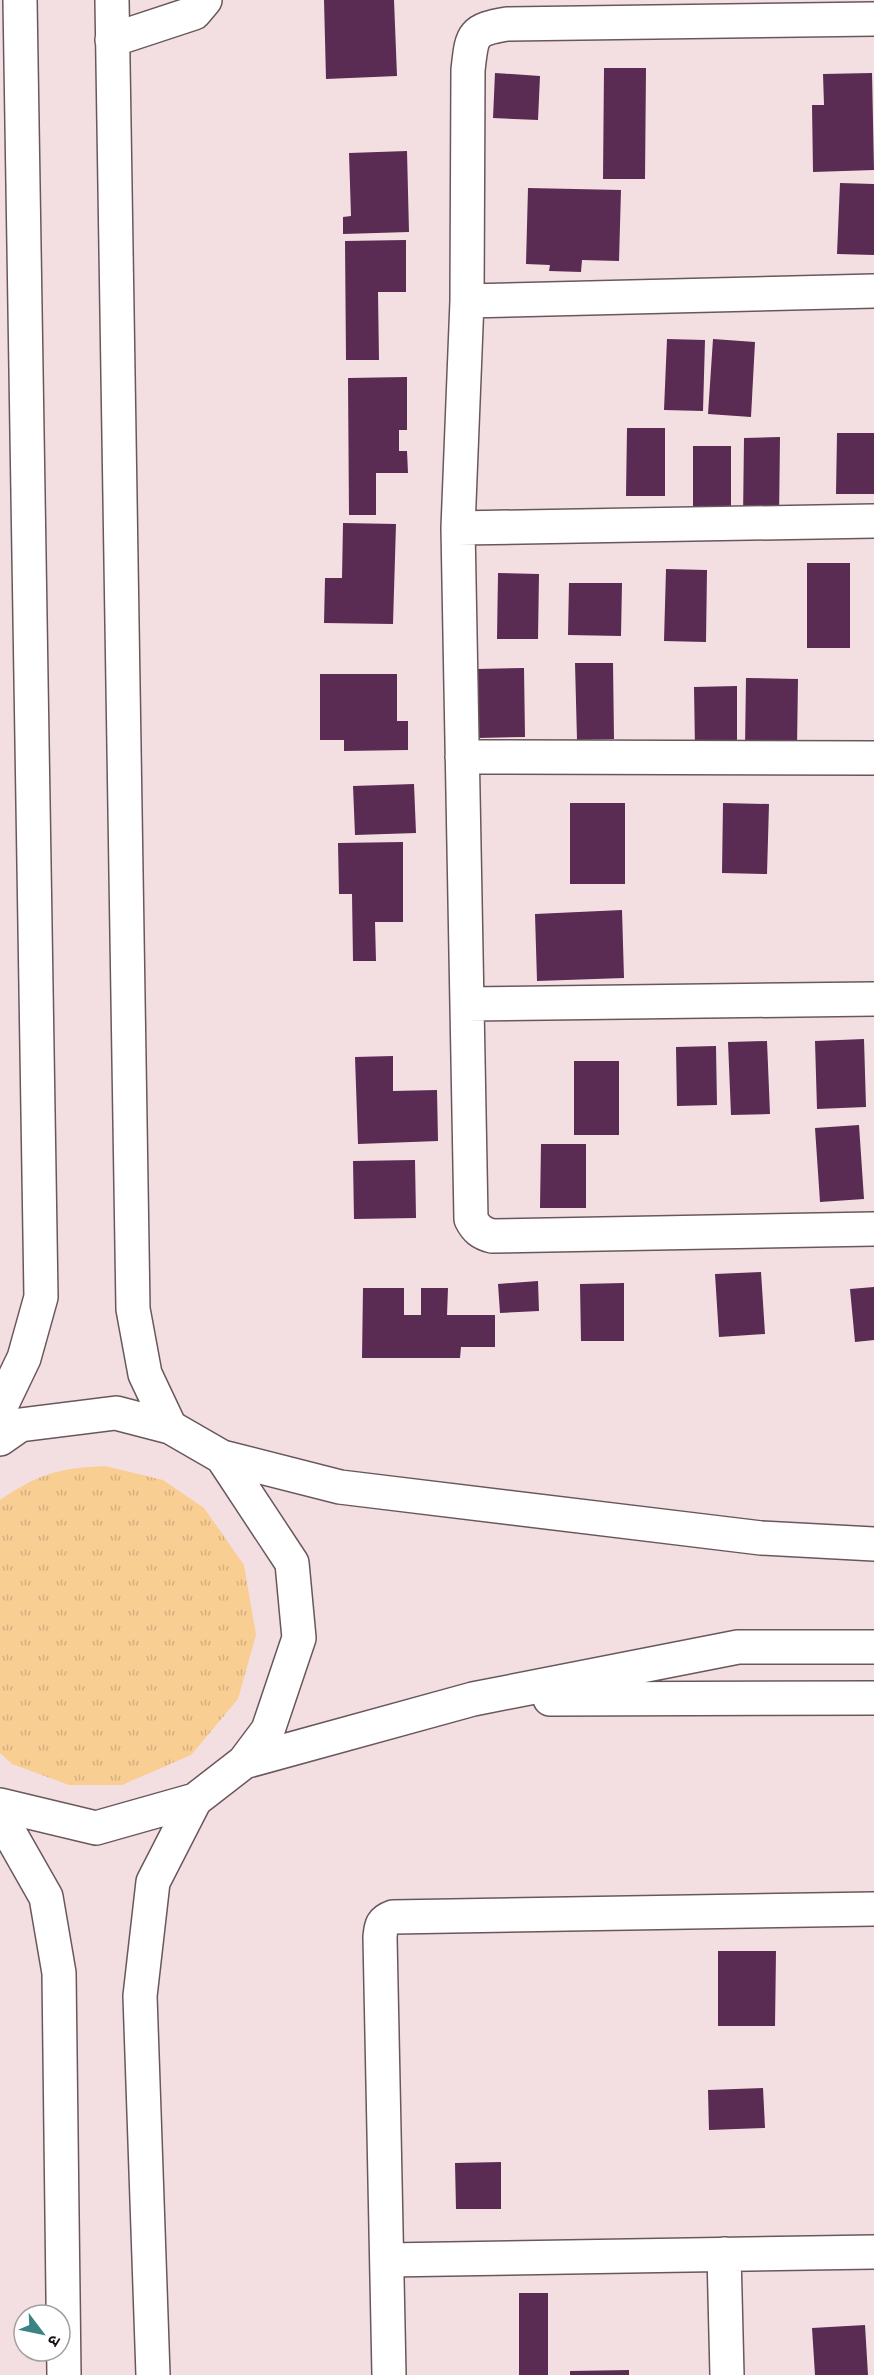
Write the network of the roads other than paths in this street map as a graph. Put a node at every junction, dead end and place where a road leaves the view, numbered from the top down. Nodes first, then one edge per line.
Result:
1 (20, 0) edge
2 (112, 0) edge
3 (204, 0) edge
4 (874, 19) edge
5 (112, 40) junction
6 (874, 291) edge
7 (467, 301) junction
8 (874, 521) edge
9 (458, 528) junction
10 (462, 757) junction
11 (874, 758) edge
12 (874, 999) edge
13 (467, 1004) junction
14 (874, 1229) edge
15 (0, 1408) edge
16 (170, 1427) junction
17 (0, 1439) edge
18 (222, 1457) junction
19 (874, 1544) edge
20 (874, 1647) edge
21 (874, 1698) edge
22 (473, 1699) junction
23 (244, 1762) junction
24 (195, 1800) junction
25 (0, 1805) edge
26 (0, 1816) edge
27 (874, 1910) edge
28 (874, 2252) edge
29 (724, 2254) junction
30 (387, 2260) junction
31 (64, 2375) edge
32 (153, 2375) edge
33 (389, 2375) edge
34 (727, 2375) edge

1 - 15 street
2 - 5 street
3 - 5 street
4 - 7 street
5 - 16 street
6 - 7 street
7 - 9 street
8 - 9 street
9 - 10 street
10 - 11 street
10 - 13 street
12 - 13 street
13 - 14 street
16 - 17 street
16 - 18 street
18 - 19 street
18 - 23 street
20 - 22 street
21 - 22 street
22 - 23 street
23 - 24 street
24 - 25 street
24 - 32 street
26 - 31 street
27 - 30 street
28 - 29 street
29 - 30 street
29 - 34 street
30 - 33 street

